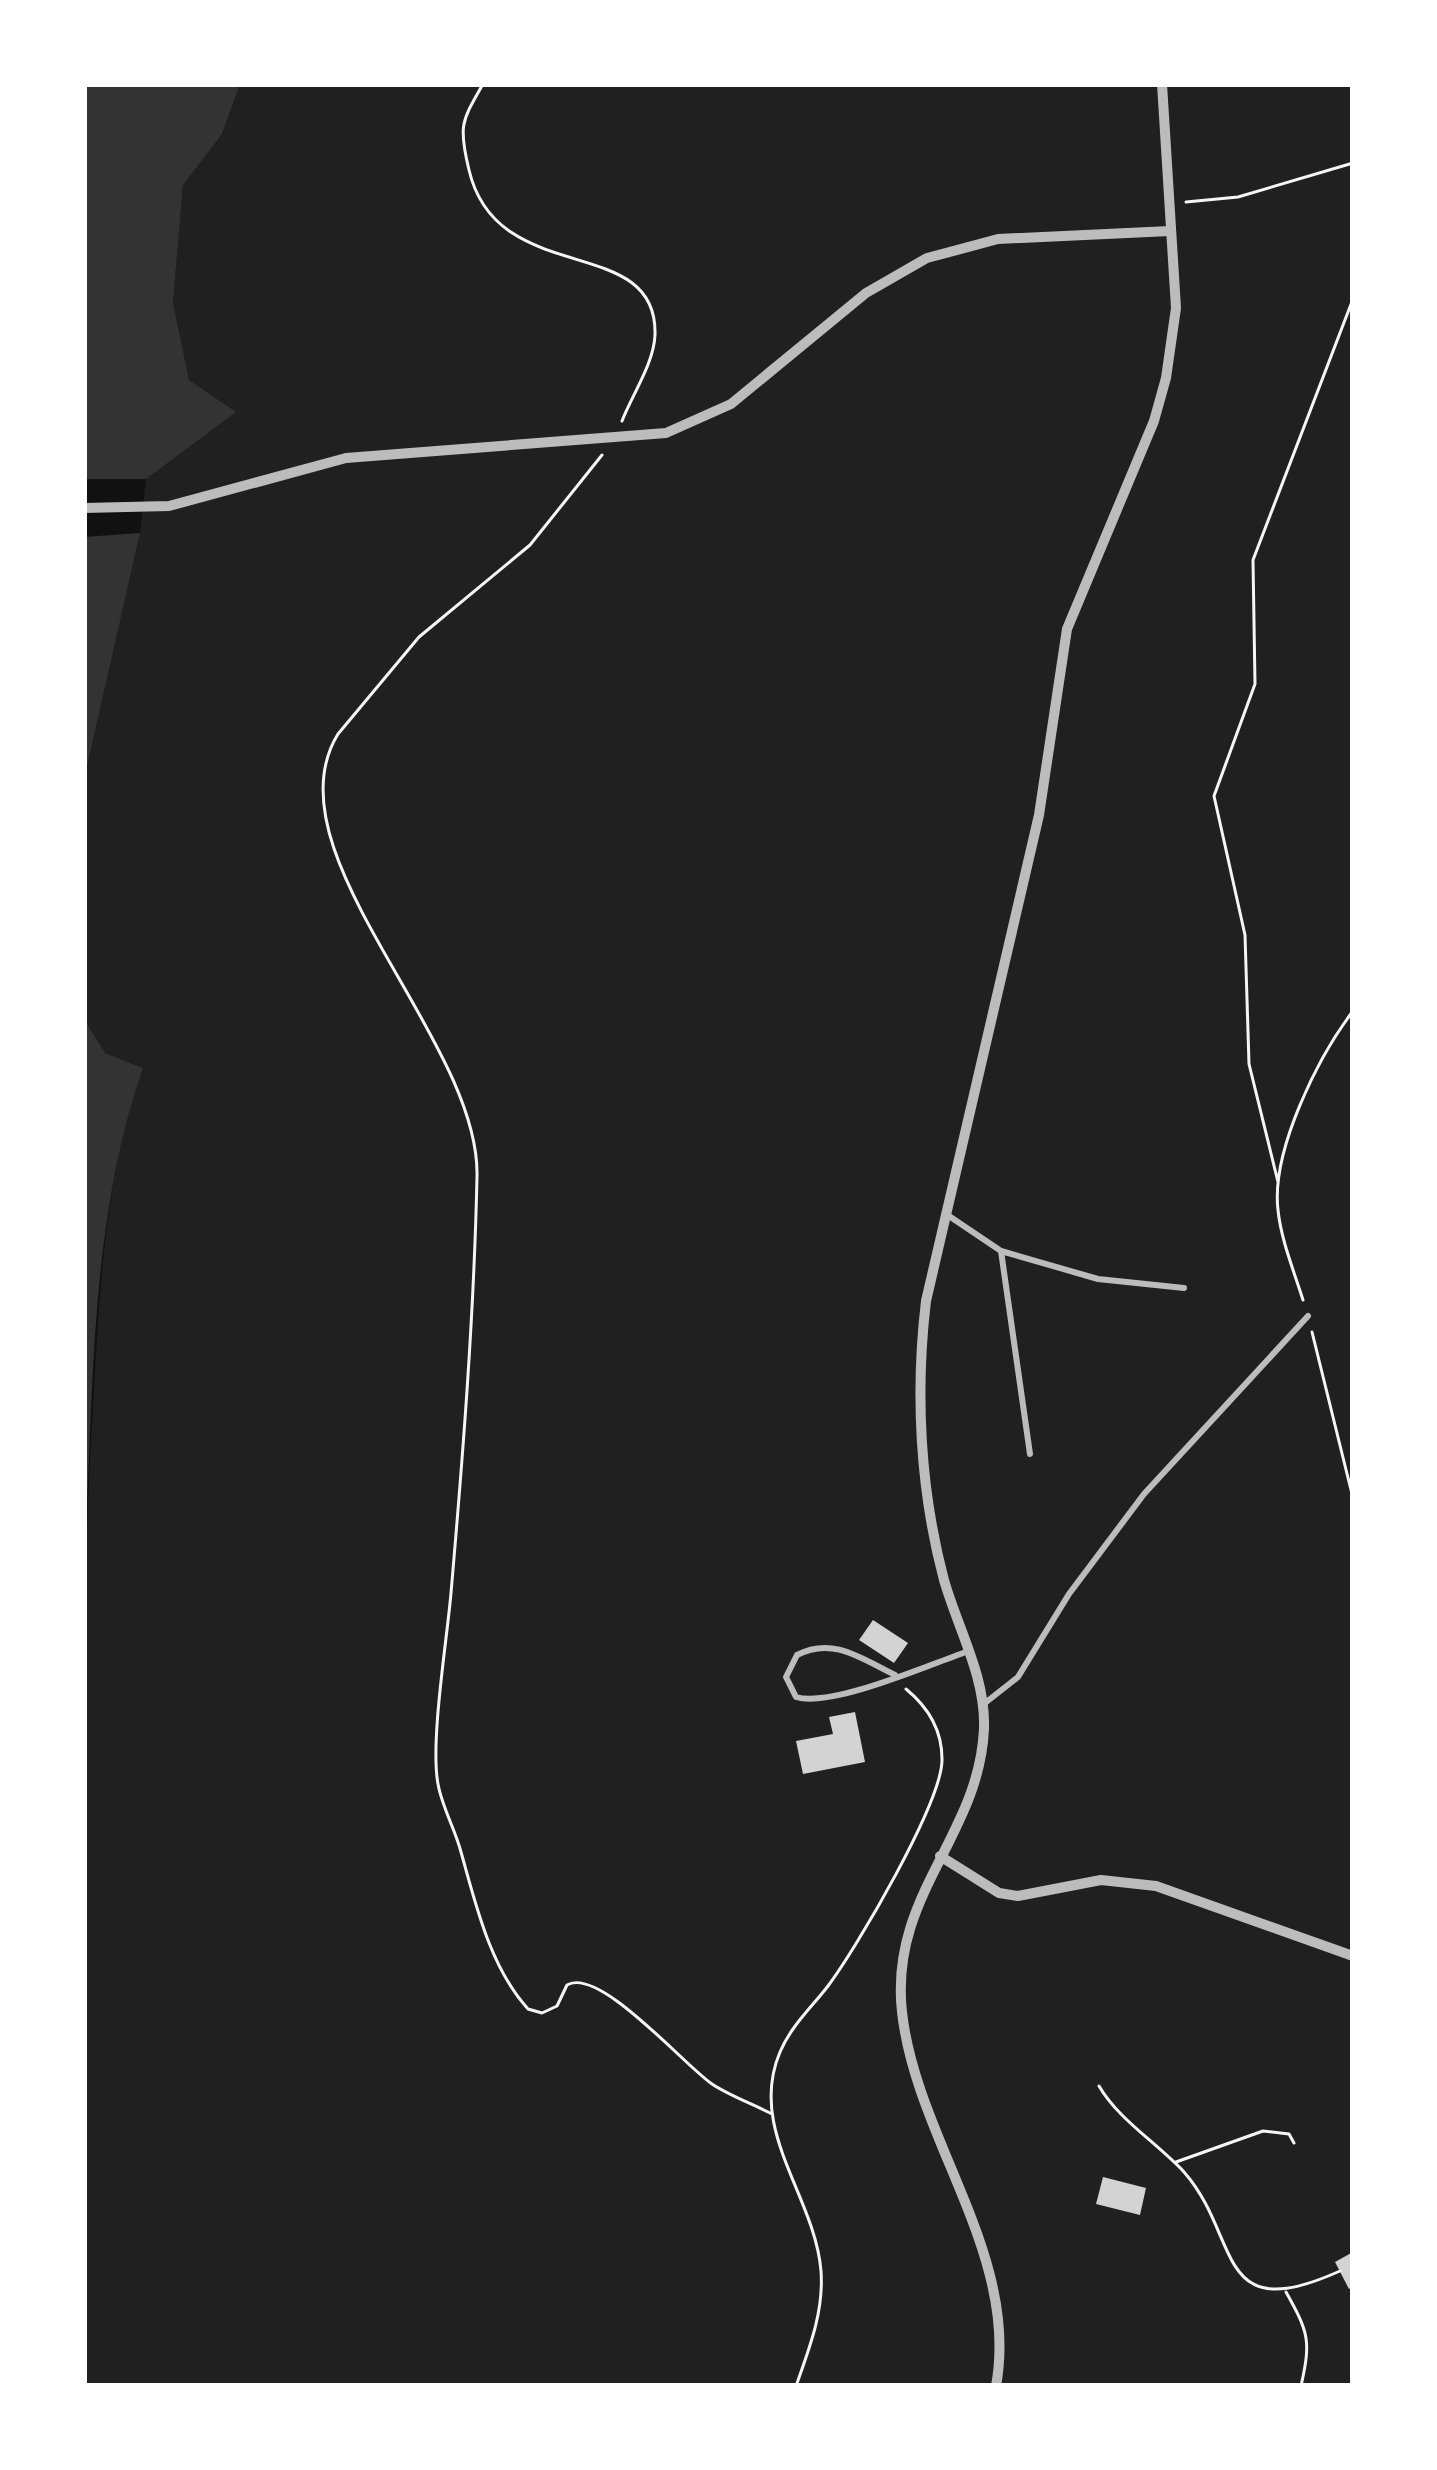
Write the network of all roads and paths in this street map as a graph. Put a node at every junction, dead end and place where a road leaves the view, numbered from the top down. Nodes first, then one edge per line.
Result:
1 (483, 84) edge
2 (1162, 84) edge
3 (1353, 164) edge
4 (1168, 204) junction
5 (1170, 230) junction
6 (1353, 299) edge
7 (616, 437) junction
8 (84, 508) edge
9 (1353, 1011) edge
10 (1278, 1182) junction
11 (946, 1214) junction
12 (1001, 1251) junction
13 (1184, 1288) dead end
14 (1308, 1316) junction
15 (1030, 1454) dead end
16 (1353, 1498) edge
17 (968, 1651) junction
18 (895, 1676) junction
19 (922, 1682) dead end
20 (982, 1704) junction
21 (940, 1856) junction
22 (1353, 1956) edge
23 (1099, 2086) dead end
24 (772, 2114) junction
25 (1294, 2143) dead end
26 (1174, 2163) junction
27 (1340, 2271) dead end
28 (1286, 2292) junction
29 (796, 2386) edge
30 (996, 2386) edge
31 (1300, 2386) edge

1 - 7 path
2 - 4 street
3 - 4 path
4 - 5 street
5 - 7 street
5 - 11 street
6 - 10 path
7 - 8 street
7 - 24 path
9 - 10 path
10 - 14 path
11 - 12 lane
11 - 17 street
12 - 13 lane
12 - 15 lane
14 - 16 path
14 - 20 lane
17 - 18 lane
17 - 20 street
18 - 18 lane
19 - 24 path
20 - 21 street
21 - 22 street
21 - 30 street
23 - 26 path
24 - 29 path
25 - 26 path
26 - 28 path
27 - 28 path
28 - 31 path

